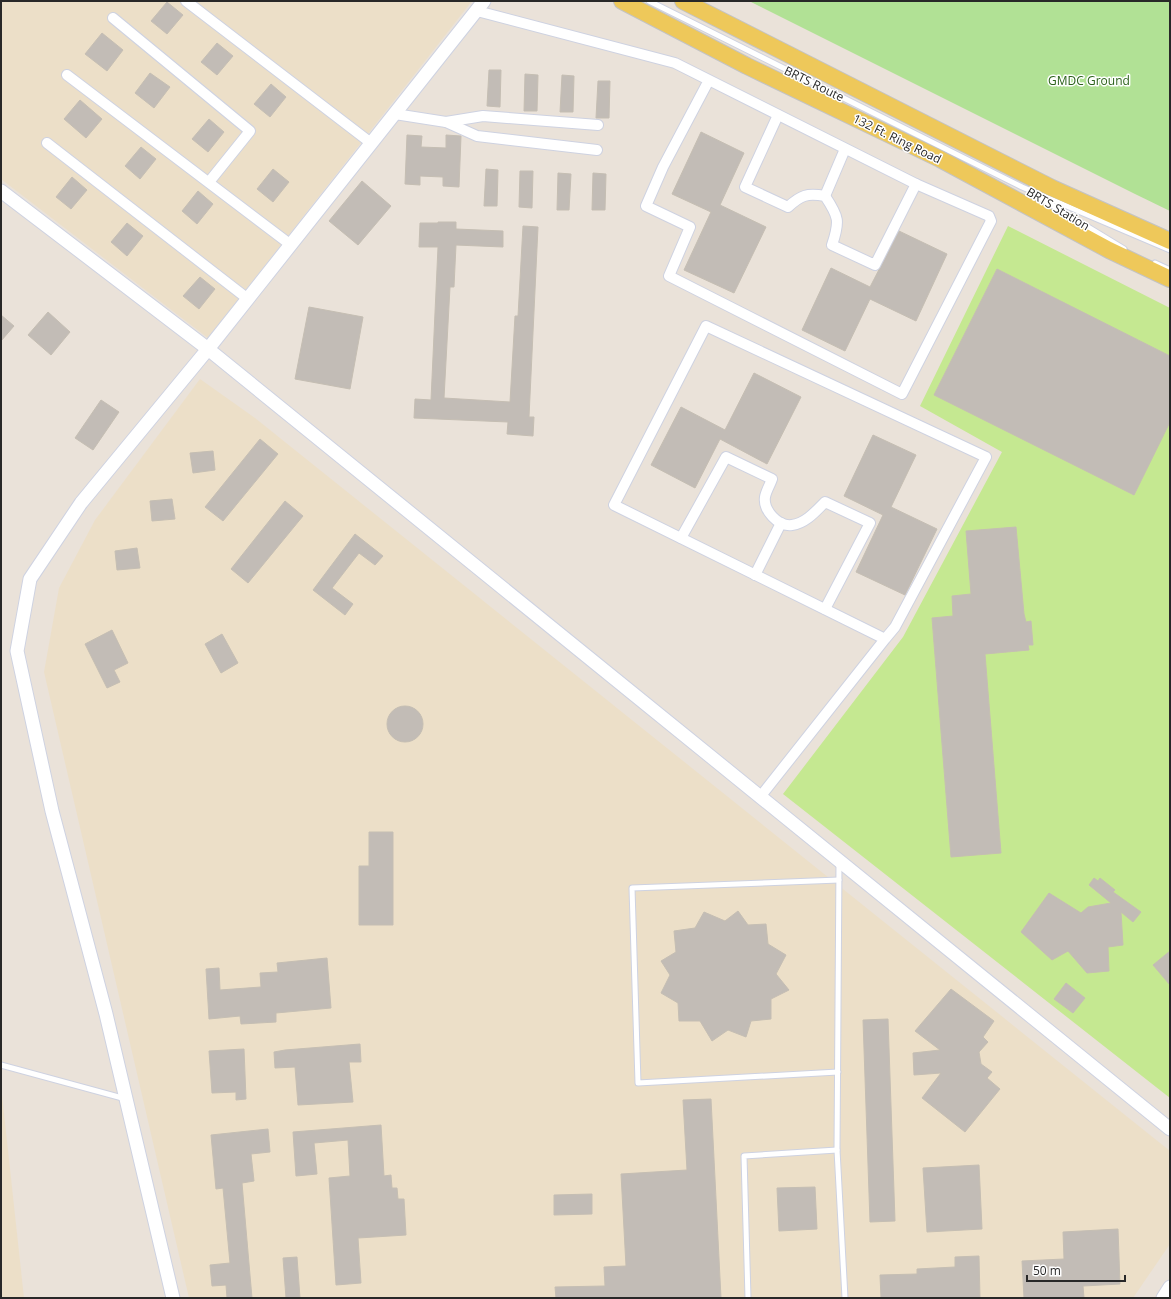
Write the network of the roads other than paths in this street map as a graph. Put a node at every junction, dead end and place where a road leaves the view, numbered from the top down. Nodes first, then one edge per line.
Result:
1 (186, 1) edge
2 (622, 1) edge
3 (649, 1) edge
4 (683, 1) edge
5 (480, 6) edge
6 (113, 18) dead end
7 (67, 75) dead end
8 (709, 80) junction
9 (395, 114) junction
10 (778, 115) junction
11 (446, 122) junction
12 (598, 125) dead end
13 (47, 143) dead end
14 (372, 143) junction
15 (846, 149) junction
16 (597, 150) dead end
17 (209, 182) junction
18 (916, 184) junction
19 (1022, 187) junction
20 (1, 191) edge
21 (825, 196) junction
22 (1170, 242) edge
23 (291, 245) junction
24 (1127, 250) dead end
25 (1170, 250) edge
26 (1148, 260) dead end
27 (1170, 270) edge
28 (1170, 279) edge
29 (248, 298) junction
30 (208, 349) junction
31 (781, 523) junction
32 (681, 538) junction
33 (755, 575) junction
34 (825, 609) junction
35 (886, 639) junction
36 (760, 797) junction
37 (840, 861) junction
38 (839, 880) junction
39 (1, 1065) edge
40 (838, 1072) junction
41 (126, 1100) junction
42 (1170, 1129) edge
43 (837, 1150) junction
44 (1170, 1287) edge
45 (172, 1298) edge
46 (748, 1298) edge
47 (845, 1298) edge
48 (1163, 1298) edge

1 - 14 street
2 - 28 main road, 132 Ft. Ring Road
3 - 19 lane, BRTS Route
4 - 22 main road
5 - 8 street
5 - 9 street
6 - 17 street
7 - 17 street
8 - 10 street
8 - 18 street
9 - 11 street
9 - 14 street
10 - 15 street
10 - 21 street
11 - 12 street
11 - 16 street
13 - 29 street
14 - 23 street
15 - 18 street
15 - 21 street
17 - 23 street
18 - 21 street
19 - 24 lane, BRTS Station
19 - 25 lane, BRTS Station
20 - 30 street
23 - 29 street
26 - 27 lane
29 - 30 street
30 - 36 street
30 - 41 street
31 - 32 street
31 - 33 street
31 - 34 street
32 - 33 street
32 - 35 street
33 - 34 street
34 - 35 street
35 - 36 street
36 - 37 street
37 - 38 lane
37 - 42 street
38 - 40 lane
38 - 40 lane
39 - 41 lane
40 - 43 lane
41 - 45 street
43 - 46 lane
43 - 47 lane
44 - 48 street

